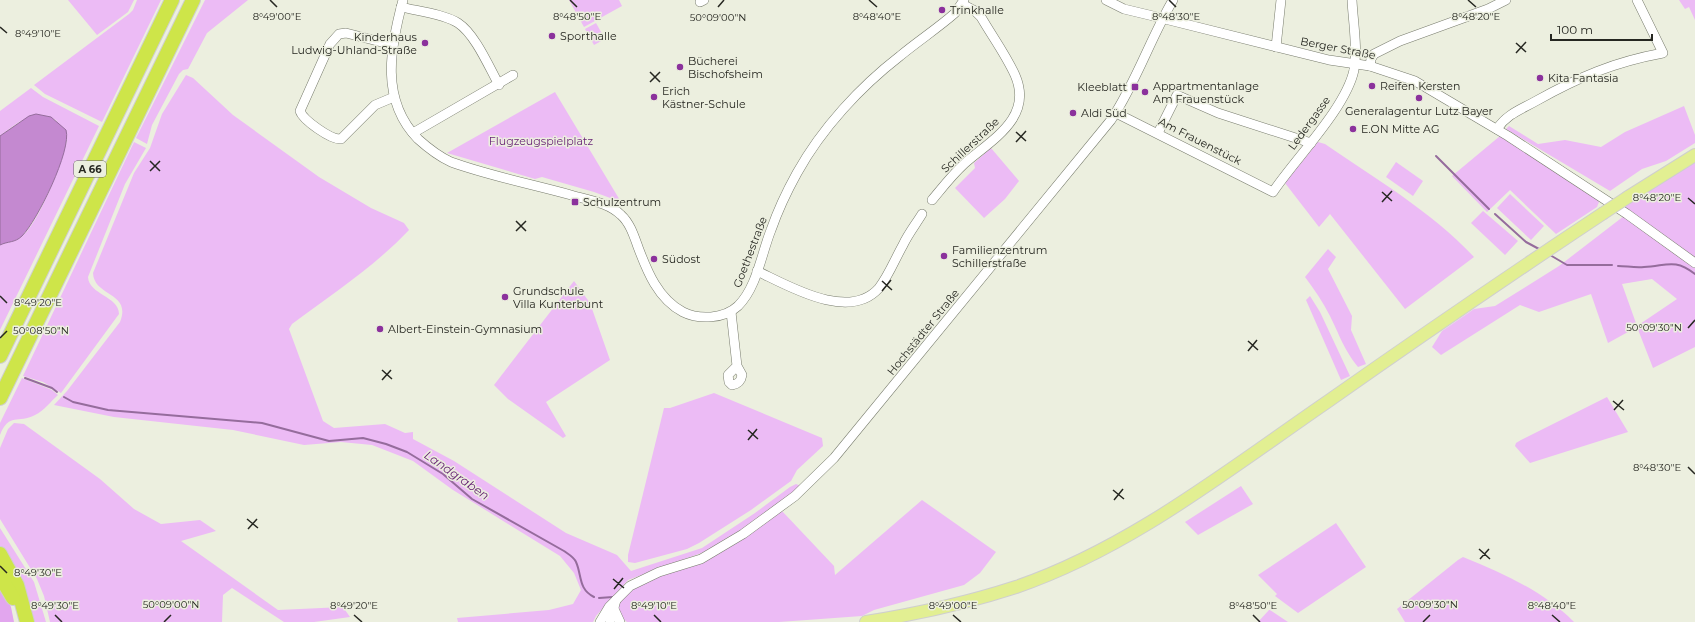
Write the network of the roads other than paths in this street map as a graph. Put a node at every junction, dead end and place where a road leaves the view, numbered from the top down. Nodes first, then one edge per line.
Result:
1 (172, 0) edge
2 (194, 0) edge
3 (1106, 0) edge
4 (1173, 0) edge
5 (1281, 0) edge
6 (1352, 0) edge
7 (1506, 0) edge
8 (1637, 0) edge
9 (963, 2) edge
10 (402, 4) edge
11 (1162, 18) junction
12 (393, 46) junction
13 (1276, 47) junction
14 (1355, 63) junction
15 (1370, 66) junction
16 (513, 75) dead end
17 (499, 85) junction
18 (394, 97) junction
19 (1116, 113) junction
20 (1497, 129) junction
21 (413, 133) junction
22 (1158, 133) junction
23 (1311, 143) junction
24 (1695, 155) edge
25 (1273, 192) joint
26 (932, 200) dead end
27 (922, 214) dead end
28 (1695, 263) edge
29 (757, 271) junction
30 (730, 312) junction
31 (0, 356) edge
32 (737, 366) dead end
33 (0, 398) edge
34 (0, 554) edge
35 (0, 576) edge
36 (615, 604) junction
37 (19, 622) edge
38 (27, 622) edge
39 (600, 622) edge
40 (610, 622) edge
41 (620, 622) edge
42 (866, 622) edge

1 - 31 highway, A 66
2 - 33 highway, A 66
3 - 11 street, Berger Straße
4 - 11 street, Hochstädter Straße
5 - 13 street
6 - 14 street
7 - 15 street
8 - 20 street
9 - 26 street, Schillerstraße
9 - 29 street, Goethestraße
10 - 12 street
10 - 17 street
11 - 13 street, Berger Straße
11 - 19 street, Hochstädter Straße
12 - 18 street
12 - 18 street
13 - 14 street, Berger Straße
14 - 15 street, Berger Straße
14 - 23 street, Ledergasse
15 - 20 street, Berger Straße
16 - 17 street
17 - 21 street
18 - 21 street
19 - 22 street, Am Frauenstück
19 - 36 street, Hochstädter Straße
20 - 28 street, Berger Straße
21 - 30 street
22 - 23 street
22 - 25 street, Am Frauenstück
23 - 25 street, Ledergasse
24 - 42 main road, bridge
27 - 29 street
29 - 30 street, Goethestraße
30 - 32 street
34 - 38 highway
35 - 37 highway
36 - 39 street, Hochstädter Straße
36 - 40 street
36 - 41 street

